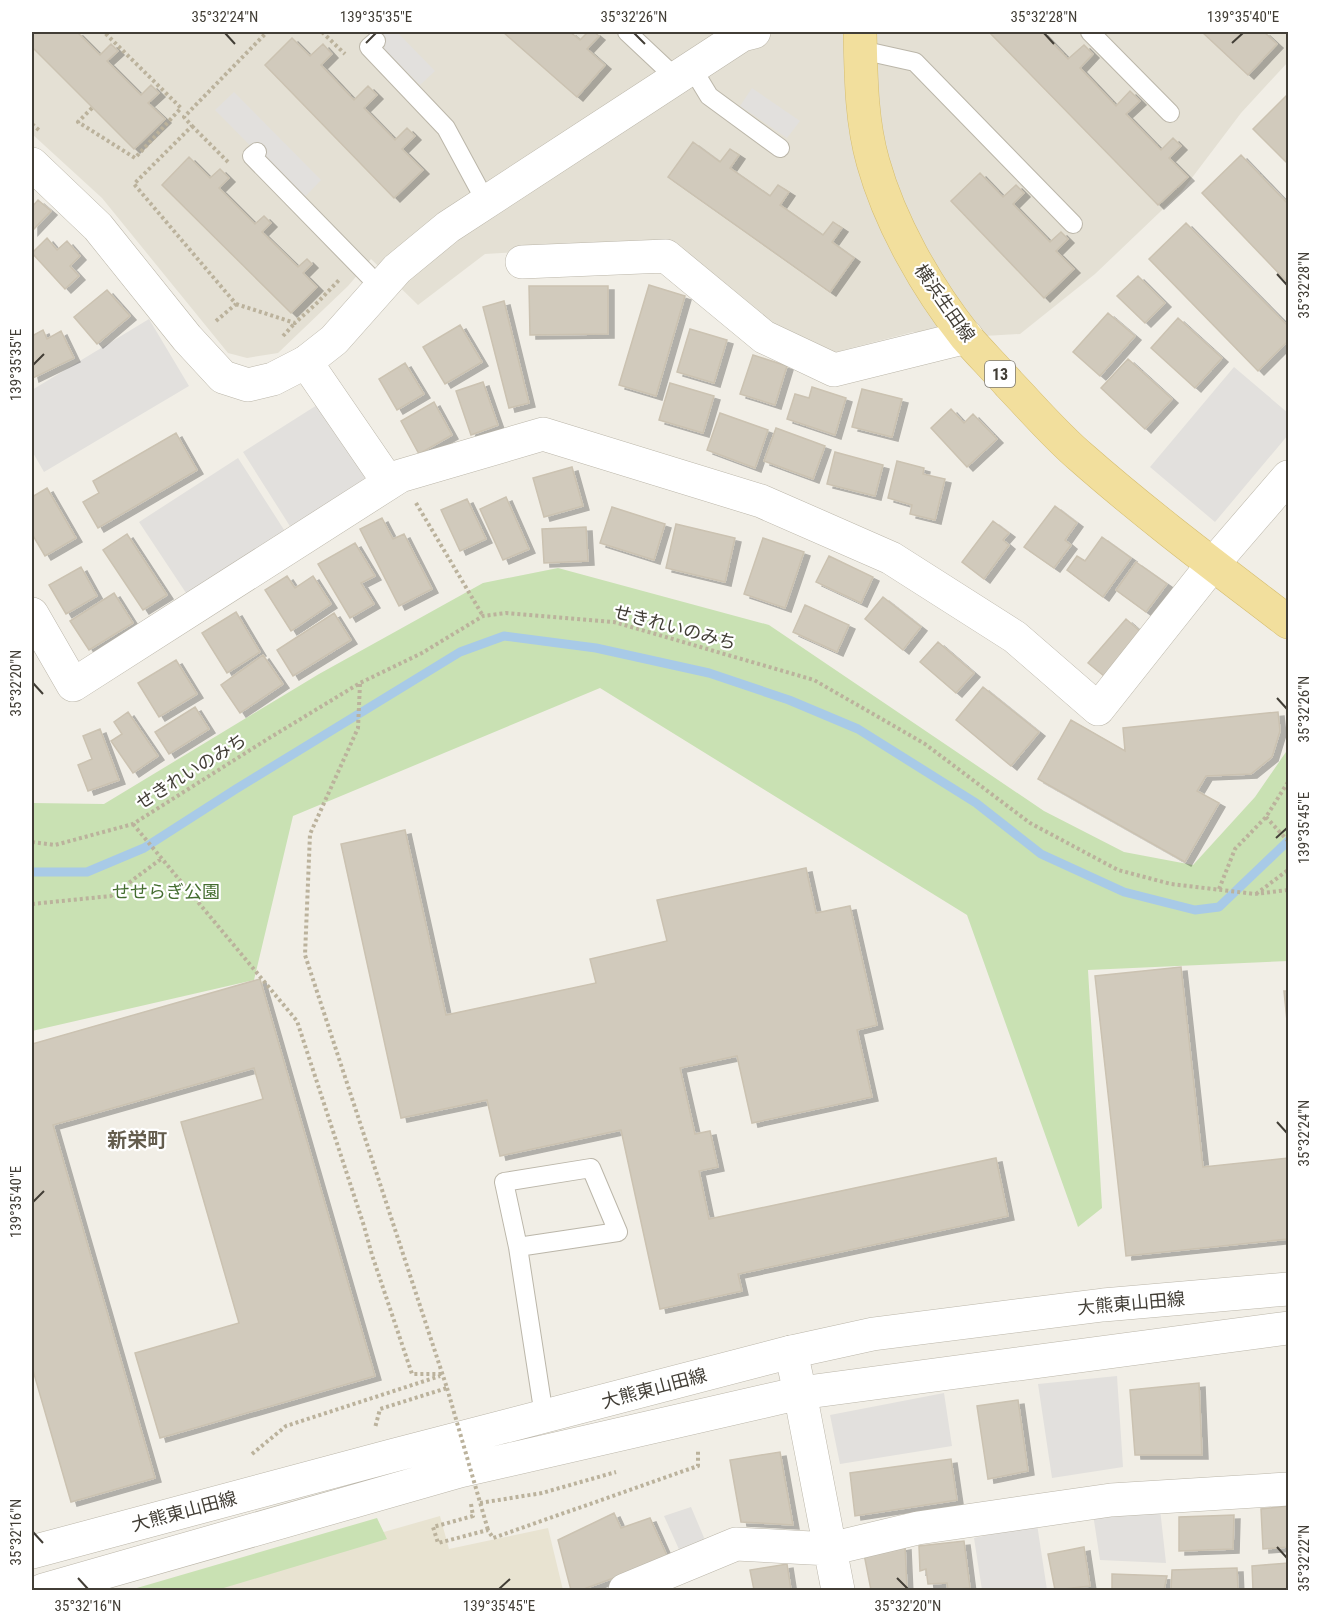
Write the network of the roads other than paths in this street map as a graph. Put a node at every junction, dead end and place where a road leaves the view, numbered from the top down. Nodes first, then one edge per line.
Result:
1 (627, 32) edge
2 (754, 32) edge
3 (1090, 32) edge
4 (376, 41) dead end
5 (860, 41) edge
6 (684, 73) junction
7 (1170, 113) dead end
8 (780, 148) dead end
9 (257, 152) dead end
10 (32, 164) edge
11 (486, 202) junction
12 (1073, 224) dead end
13 (522, 262) dead end
14 (381, 288) junction
15 (967, 337) junction
16 (306, 362) junction
17 (1288, 477) edge
18 (394, 480) junction
19 (1213, 564) junction
20 (32, 614) edge
21 (1288, 622) edge
22 (518, 1246) junction
23 (1288, 1289) edge
24 (1288, 1328) edge
25 (790, 1352) junction
26 (800, 1393) junction
27 (544, 1416) junction
28 (1288, 1488) edge
29 (831, 1549) junction
30 (32, 1552) edge
31 (43, 1590) edge
32 (625, 1590) edge
33 (838, 1590) edge

1 - 6 lane
2 - 6 street
3 - 7 lane
4 - 11 lane
5 - 12 lane
5 - 15 main road, 横浜生田線 / 13
6 - 8 lane
6 - 11 street
9 - 14 lane
10 - 16 street
11 - 14 street
13 - 15 street
14 - 16 street
15 - 19 main road, 横浜生田線 / 13
16 - 18 street
17 - 19 street
18 - 19 street
18 - 20 street
19 - 21 main road, 横浜生田線 / 13
22 - 22 lane
22 - 27 lane
23 - 25 street, 大熊東山田線
24 - 26 street, 大熊東山田線
25 - 26 street
25 - 27 street, 大熊東山田線
26 - 29 street
26 - 31 street, 大熊東山田線
27 - 30 street, 大熊東山田線
28 - 29 street
29 - 32 street
29 - 33 street

